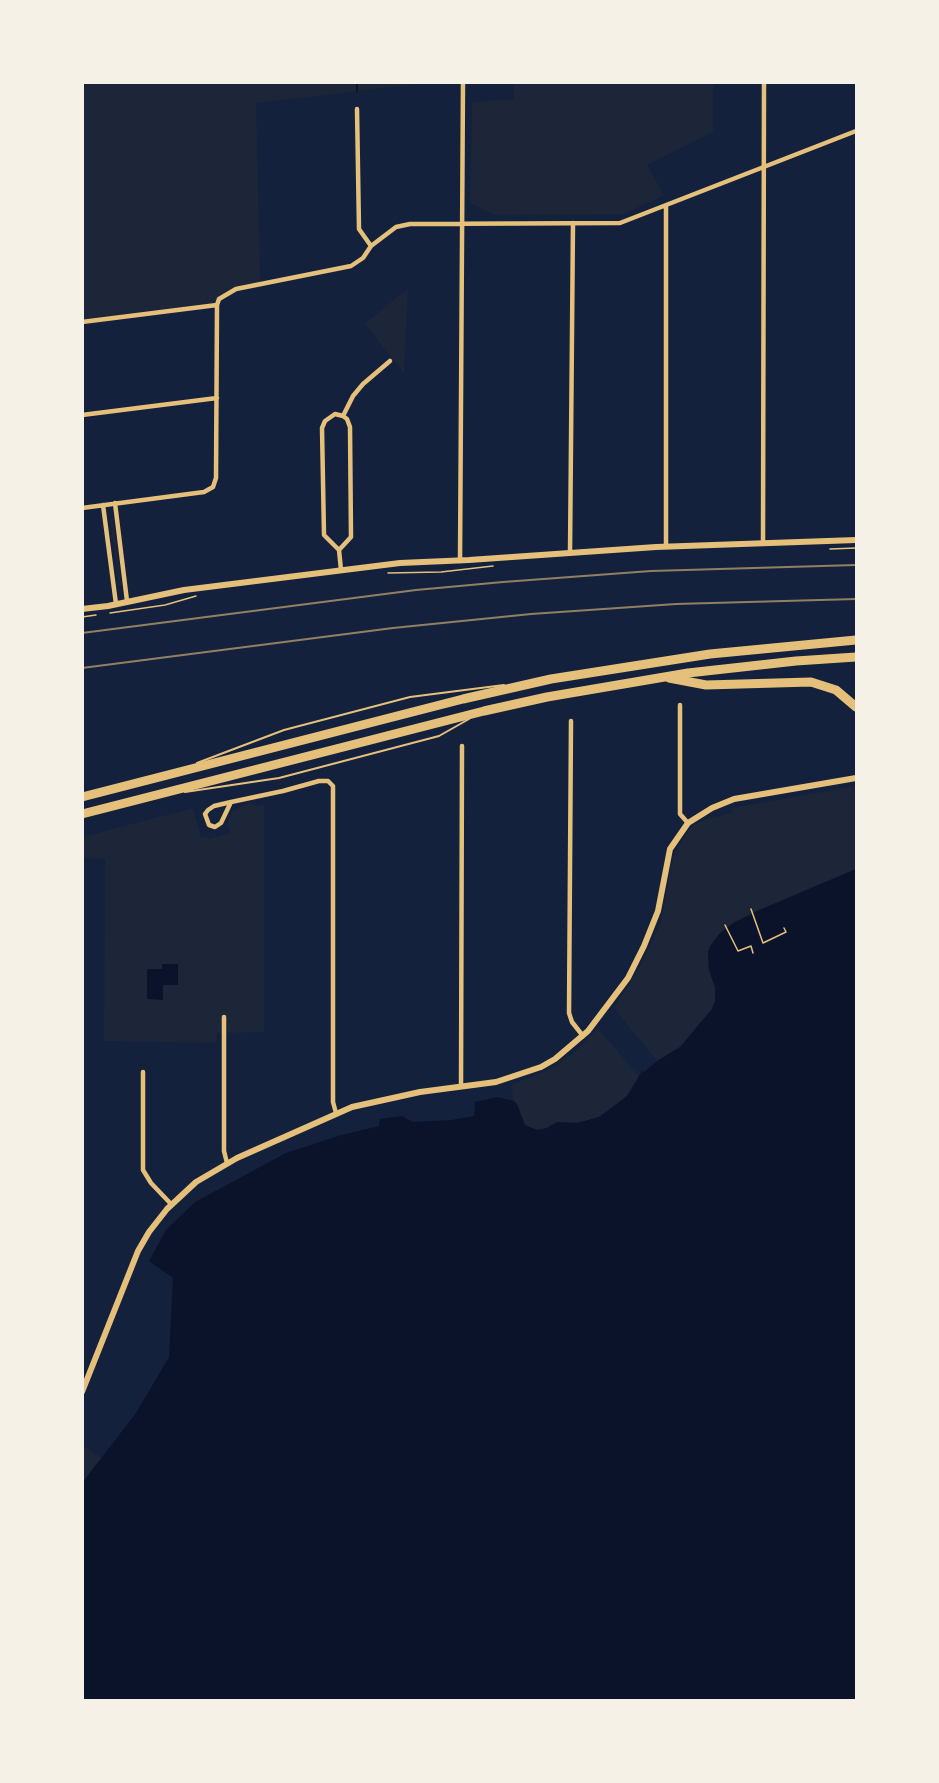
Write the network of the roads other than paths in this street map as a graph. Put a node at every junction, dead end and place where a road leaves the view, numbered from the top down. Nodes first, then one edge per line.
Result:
1 (463, 82) edge
2 (764, 82) edge
3 (357, 109) dead end
4 (856, 131) edge
5 (765, 168) junction
6 (666, 207) junction
7 (462, 223) junction
8 (573, 223) junction
9 (371, 246) junction
10 (217, 305) junction
11 (82, 322) edge
12 (390, 361) dead end
13 (217, 398) junction
14 (82, 415) edge
15 (343, 416) junction
16 (115, 503) junction
17 (103, 505) junction
18 (82, 508) edge
19 (856, 540) edge
20 (763, 542) junction
21 (666, 546) junction
22 (339, 550) junction
23 (570, 553) junction
24 (460, 561) junction
25 (341, 570) junction
26 (127, 601) junction
27 (116, 604) junction
28 (82, 609) edge
29 (856, 640) edge
30 (856, 657) edge
31 (662, 677) junction
32 (551, 679) junction
33 (680, 705) dead end
34 (856, 708) edge
35 (484, 711) junction
36 (571, 721) dead end
37 (462, 746) dead end
38 (167, 775) junction
39 (856, 778) edge
40 (82, 797) edge
41 (144, 798) junction
42 (231, 802) junction
43 (82, 814) edge
44 (687, 824) junction
45 (224, 1017) dead end
46 (583, 1036) junction
47 (143, 1072) dead end
48 (461, 1086) junction
49 (336, 1113) junction
50 (227, 1163) junction
51 (171, 1204) junction
52 (85, 1377) edge
53 (82, 1392) edge

1 - 7 street
2 - 5 street
3 - 9 street
4 - 5 street
5 - 6 street
5 - 20 street
6 - 8 street
6 - 21 street
7 - 8 street
7 - 9 street
7 - 24 street
8 - 23 street
9 - 10 street
10 - 11 street
10 - 13 street
12 - 15 street
13 - 14 street
13 - 16 street
15 - 22 street
15 - 22 street
16 - 17 street
16 - 26 street
17 - 18 street
17 - 27 street
19 - 20 street
20 - 21 street
21 - 23 street
22 - 25 street
23 - 24 street
24 - 25 street
25 - 26 street
26 - 27 street
27 - 28 street
29 - 32 highway
30 - 31 highway
31 - 34 highway
31 - 35 highway
32 - 38 highway
32 - 38 lane
33 - 44 street
35 - 41 highway
35 - 41 lane
36 - 46 street
37 - 48 street
38 - 40 highway
39 - 44 street
41 - 43 highway
42 - 42 street
42 - 49 street
44 - 46 street
45 - 50 street
46 - 48 street
47 - 51 street
48 - 49 street
49 - 50 street
50 - 51 street
51 - 52 street
52 - 53 street

